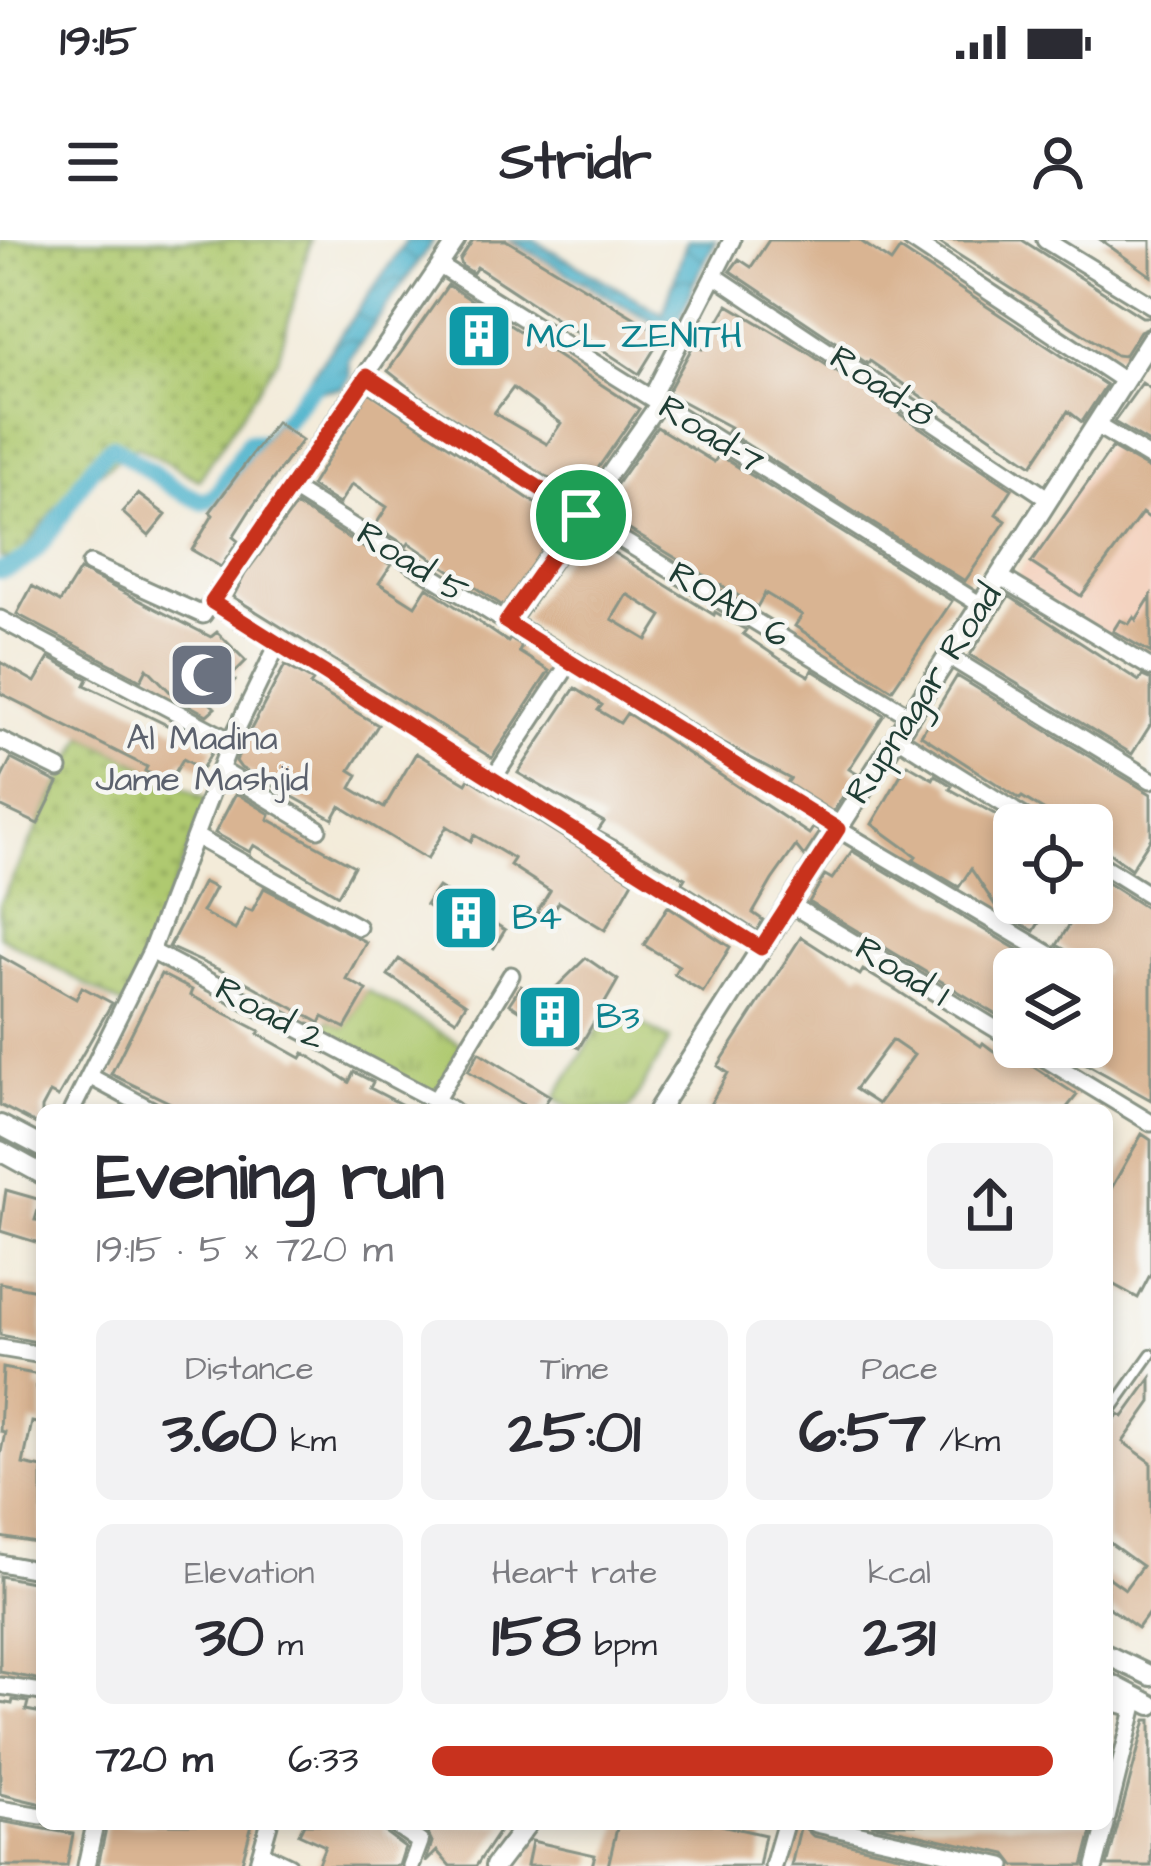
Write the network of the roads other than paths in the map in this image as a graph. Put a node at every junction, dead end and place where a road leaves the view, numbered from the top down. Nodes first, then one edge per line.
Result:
1 (458, 240) edge
2 (732, 240) edge
3 (911, 240) edge
4 (1045, 240) edge
5 (440, 266) junction
6 (715, 275) junction
7 (1151, 305) edge
8 (1151, 339) edge
9 (367, 376) junction
10 (1124, 381) junction
11 (655, 400) junction
12 (1096, 424) junction
13 (1151, 458) edge
14 (291, 488) junction
15 (1048, 499) junction
16 (581, 515) junction
17 (90, 565) dead end
18 (999, 576) junction
19 (212, 602) junction
20 (981, 604) junction
21 (0, 619) edge
22 (506, 622) junction
23 (278, 644) junction
24 (948, 656) junction
25 (570, 662) junction
26 (1151, 668) edge
27 (910, 716) junction
28 (896, 737) junction
29 (0, 740) edge
30 (231, 741) junction
31 (59, 769) dead end
32 (221, 770) junction
33 (493, 779) junction
34 (1151, 780) edge
35 (1003, 804) edge
36 (838, 829) junction
37 (318, 830) dead end
38 (195, 836) junction
39 (1113, 872) edge
40 (1151, 896) edge
41 (790, 904) junction
42 (358, 927) dead end
43 (761, 948) junction
44 (1039, 948) edge
45 (151, 951) junction
46 (511, 975) dead end
47 (993, 1027) edge
48 (1061, 1068) edge
49 (89, 1076) junction
50 (435, 1101) junction
51 (75, 1104) edge
52 (141, 1104) edge
53 (441, 1104) edge
54 (662, 1104) edge
55 (1151, 1123) edge
56 (0, 1125) edge
57 (36, 1145) edge
58 (0, 1151) edge
59 (36, 1171) edge
60 (0, 1348) edge
61 (36, 1354) edge
62 (1151, 1354) edge
63 (1113, 1408) edge
64 (0, 1563) edge
65 (36, 1570) edge
66 (1113, 1658) edge
67 (1150, 1674) edge
68 (0, 1685) edge
69 (1113, 1686) edge
70 (36, 1691) edge
71 (1141, 1703) edge
72 (1113, 1786) edge
73 (0, 1809) edge
74 (36, 1815) edge
75 (94, 1830) edge
76 (403, 1830) edge
77 (523, 1830) edge
78 (783, 1830) edge
79 (843, 1830) edge
80 (1104, 1830) edge
81 (260, 1859) edge
82 (91, 1865) edge
83 (289, 1866) edge
84 (411, 1866) edge
85 (496, 1866) edge
86 (773, 1866) edge
87 (1003, 1866) edge
88 (1095, 1866) edge

1 - 5 street
2 - 6 street, Road-7
3 - 10 street
4 - 7 street
5 - 9 street
5 - 11 street, Road-7
6 - 11 street, Road-7
6 - 15 street, Road-8
8 - 10 street, Rupnagar Road
9 - 14 street
9 - 16 street, ROAD 6
10 - 12 street, Rupnagar Road
11 - 16 street, Road-7
11 - 20 street, Road-7
12 - 13 street
12 - 15 street, Rupnagar Road
14 - 19 street
14 - 22 street, Road 5
15 - 18 street, Rupnagar Road
16 - 22 street, Road-7
16 - 27 street, ROAD 6
17 - 19 street
18 - 20 street, Rupnagar Road
18 - 26 street
19 - 23 street
20 - 24 street, Rupnagar Road
21 - 30 street
22 - 25 street, Road 5
23 - 30 street
23 - 33 street
24 - 27 street, Rupnagar Road
24 - 34 street
25 - 33 street
25 - 36 street, Road 5
27 - 28 street, Rupnagar Road
28 - 35 street
28 - 36 street, Rupnagar Road
29 - 31 street
30 - 32 street
32 - 37 street
32 - 38 street
33 - 43 street
36 - 41 street, Rupnagar Road
36 - 44 street
38 - 42 street
38 - 45 street
39 - 40 street
41 - 43 street, Rupnagar Road
41 - 47 street, Road 1
43 - 54 street, Rupnagar Road
45 - 49 street
45 - 50 street, Road 2
46 - 50 street
48 - 55 street
49 - 51 street
49 - 52 street
50 - 53 street, Road 2
56 - 57 street
58 - 59 street
60 - 61 street
62 - 63 lane
64 - 65 street
66 - 67 street
68 - 70 street
69 - 71 street
71 - 72 street
73 - 74 street
75 - 82 street
76 - 84 street
77 - 85 street
78 - 86 street
79 - 87 street
80 - 88 street
81 - 83 street

